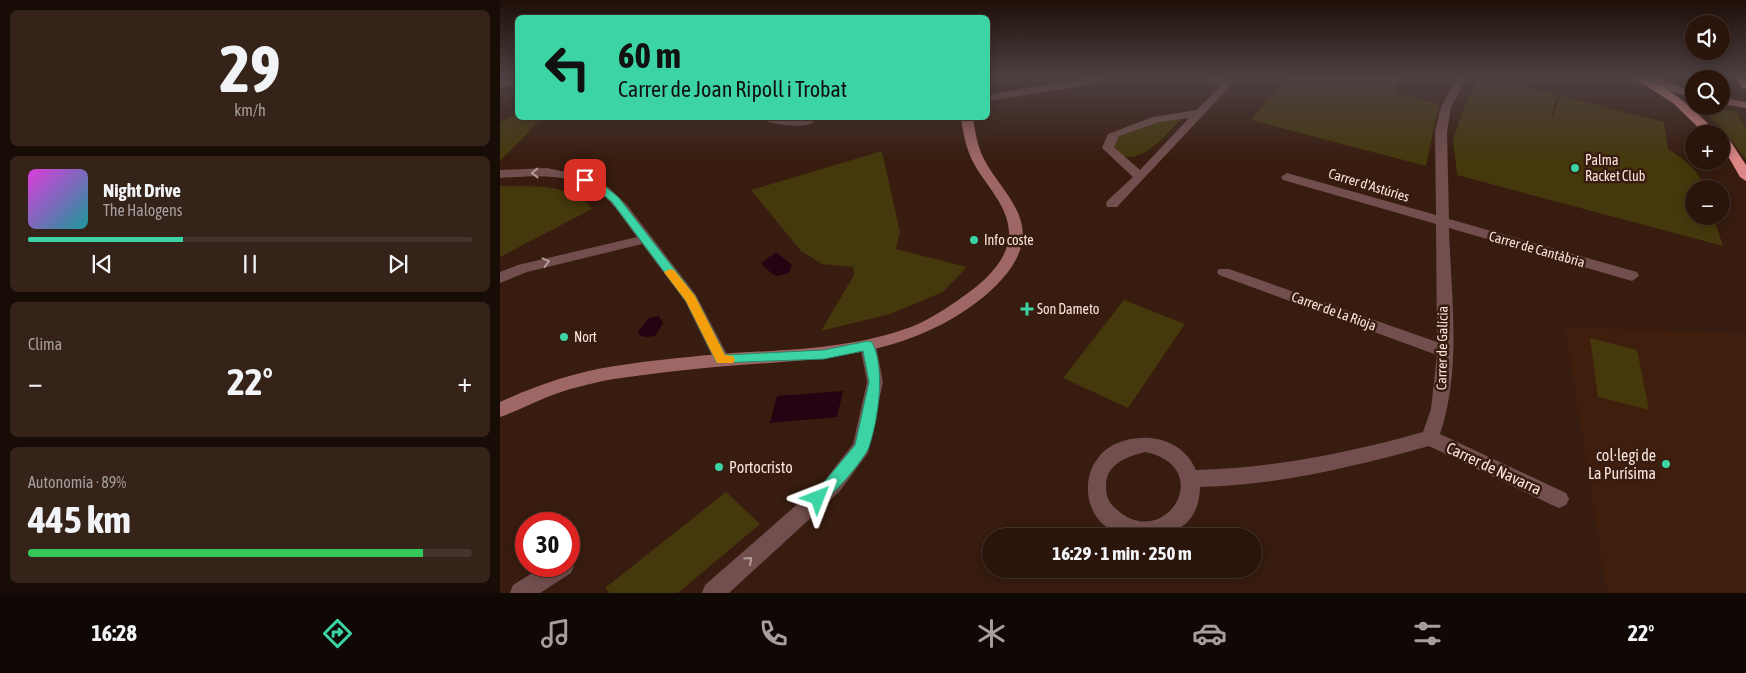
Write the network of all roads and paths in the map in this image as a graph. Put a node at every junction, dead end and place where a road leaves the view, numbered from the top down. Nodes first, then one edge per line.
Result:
1 (1208, 105) edge
2 (1447, 105) edge
3 (1681, 105) edge
4 (1691, 105) edge
5 (1200, 113) junction
6 (774, 120) edge
7 (967, 120) edge
8 (808, 122) dead end
9 (1702, 125) edge
10 (1712, 125) edge
11 (1730, 148) edge
12 (1730, 157) edge
13 (500, 174) edge
14 (1140, 177) junction
15 (1287, 177) dead end
16 (1746, 177) edge
17 (1112, 204) dead end
18 (1442, 223) junction
19 (646, 239) junction
20 (1224, 272) dead end
21 (1632, 276) dead end
22 (500, 278) edge
23 (868, 346) junction
24 (1443, 351) junction
25 (722, 360) junction
26 (500, 410) edge
27 (1430, 438) junction
28 (1190, 479) junction
29 (1559, 499) dead end
30 (546, 577) edge
31 (521, 593) edge
32 (713, 593) edge

1 - 5 street
2 - 18 street, Carrer de Galícia
3 - 9 highway
4 - 10 highway
5 - 14 street
5 - 14 street
6 - 8 street
7 - 23 street
11 - 16 highway
12 - 16 highway
19 -> 13 street
14 - 17 street
15 - 18 street, Carrer d'Astúries
18 - 21 street, Carrer de Cantàbria
18 - 24 street, Carrer de Galícia
22 -> 19 street
19 - 25 street
20 - 24 street, Carrer de La Rioja
23 - 25 street
32 -> 23 street
24 - 27 street, Carrer de Galícia
25 - 26 street
27 - 28 street
27 - 29 street, Carrer de Navarra
28 - 28 street
30 - 31 street

